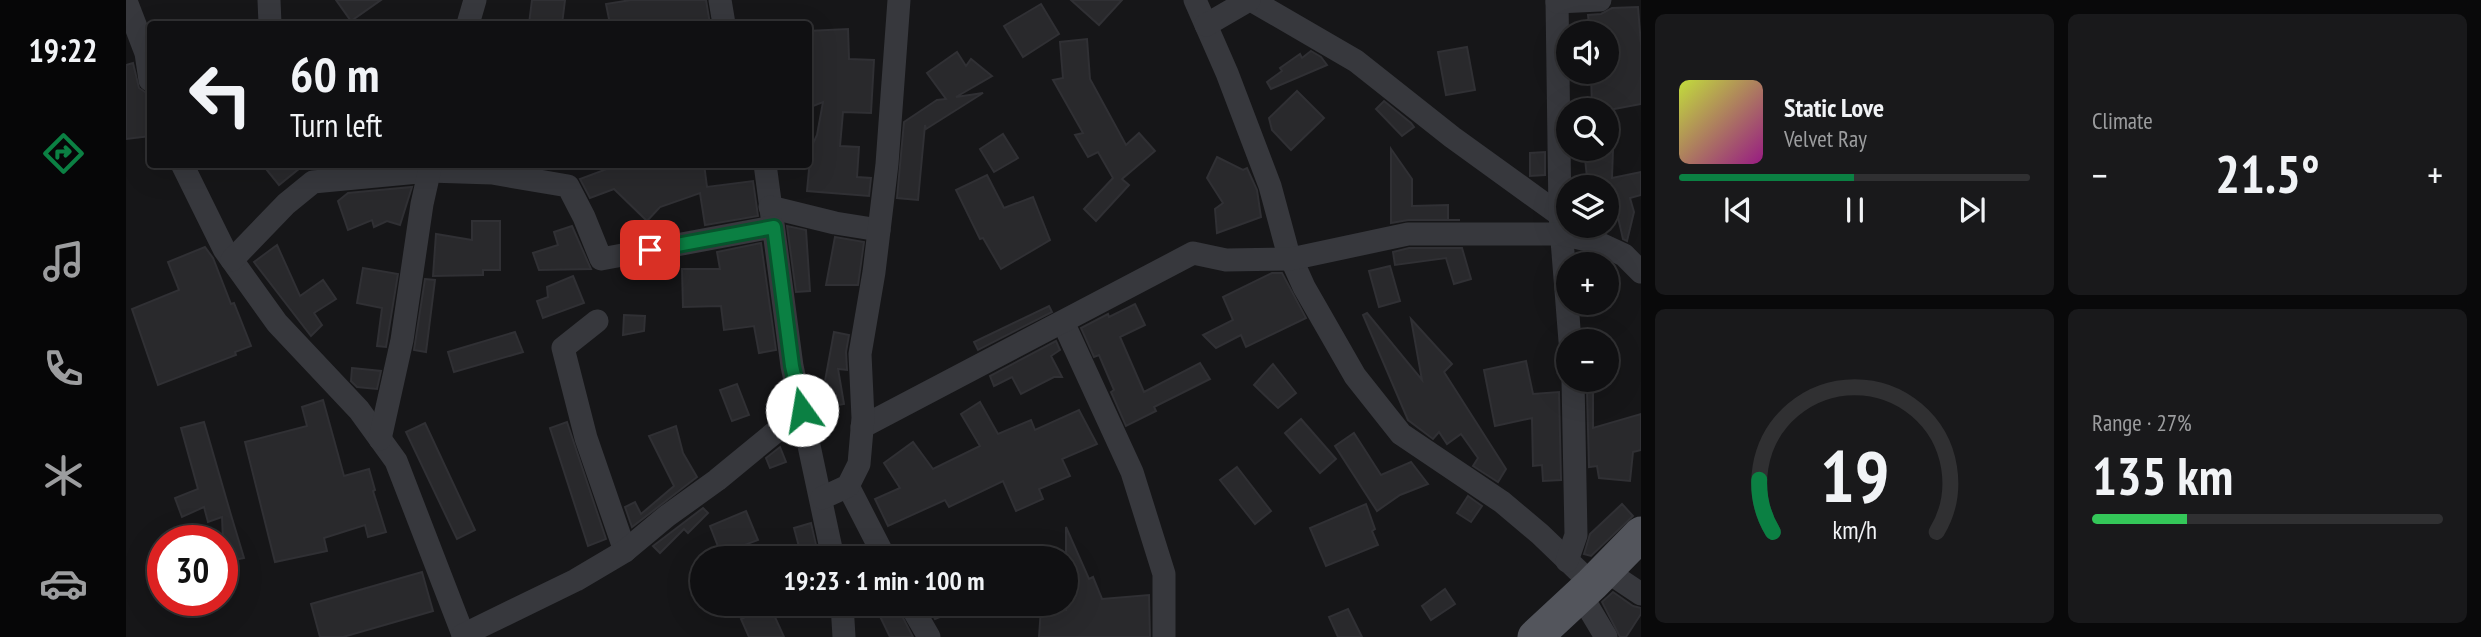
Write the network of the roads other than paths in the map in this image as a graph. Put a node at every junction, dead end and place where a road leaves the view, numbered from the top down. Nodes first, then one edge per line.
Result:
1 (269, 0) edge
2 (475, 0) edge
3 (720, 0) edge
4 (900, 0) edge
5 (1195, 0) edge
6 (1250, 0) edge
7 (1600, 0) edge
8 (126, 1) edge
9 (1557, 1) edge
10 (270, 21) edge
11 (469, 21) edge
12 (724, 21) edge
13 (1206, 25) junction
14 (147, 60) edge
15 (184, 168) edge
16 (430, 168) edge
17 (766, 168) edge
18 (310, 173) edge
19 (1559, 175) edge
20 (772, 217) junction
21 (1556, 221) edge
22 (1556, 224) edge
23 (879, 230) junction
24 (1561, 238) edge
25 (1588, 238) edge
26 (1633, 254) edge
27 (1291, 259) junction
28 (232, 260) junction
29 (1641, 272) edge
30 (597, 321) dead end
31 (1063, 322) junction
32 (1569, 329) edge
33 (1573, 392) edge
34 (802, 410) junction
35 (862, 427) junction
36 (380, 439) junction
37 (848, 486) junction
38 (821, 498) junction
39 (1641, 534) edge
40 (831, 546) edge
41 (879, 546) edge
42 (625, 551) junction
43 (1586, 578) junction
44 (1641, 594) edge
45 (843, 616) edge
46 (917, 616) edge
47 (1550, 631) edge
48 (464, 636) edge
49 (844, 637) edge
50 (929, 637) edge
51 (1164, 637) edge
52 (1606, 637) edge

1 - 10 street
2 - 11 street
3 - 12 street
4 - 23 street
5 - 13 street
6 - 13 street
6 - 21 street
7 - 9 street
8 - 14 street
9 - 19 street
13 - 27 street
15 - 28 street
16 - 18 street
16 - 20 street
16 - 36 street
17 - 20 street
18 - 28 street
20 - 23 street
20 - 34 street
22 - 27 street
23 - 35 street
24 - 32 street
25 - 26 street
26 - 29 street
27 - 31 street
27 - 43 street
28 - 36 street
30 - 42 street
31 - 35 street
31 - 51 street
33 - 43 street
34 - 38 street
34 - 42 street
35 - 37 street
36 - 48 street
37 - 38 street
37 - 41 street
38 - 40 street
39 - 43 main road
42 - 48 street
43 - 44 street
43 - 47 main road
43 - 52 street
45 - 49 street
46 - 50 street

